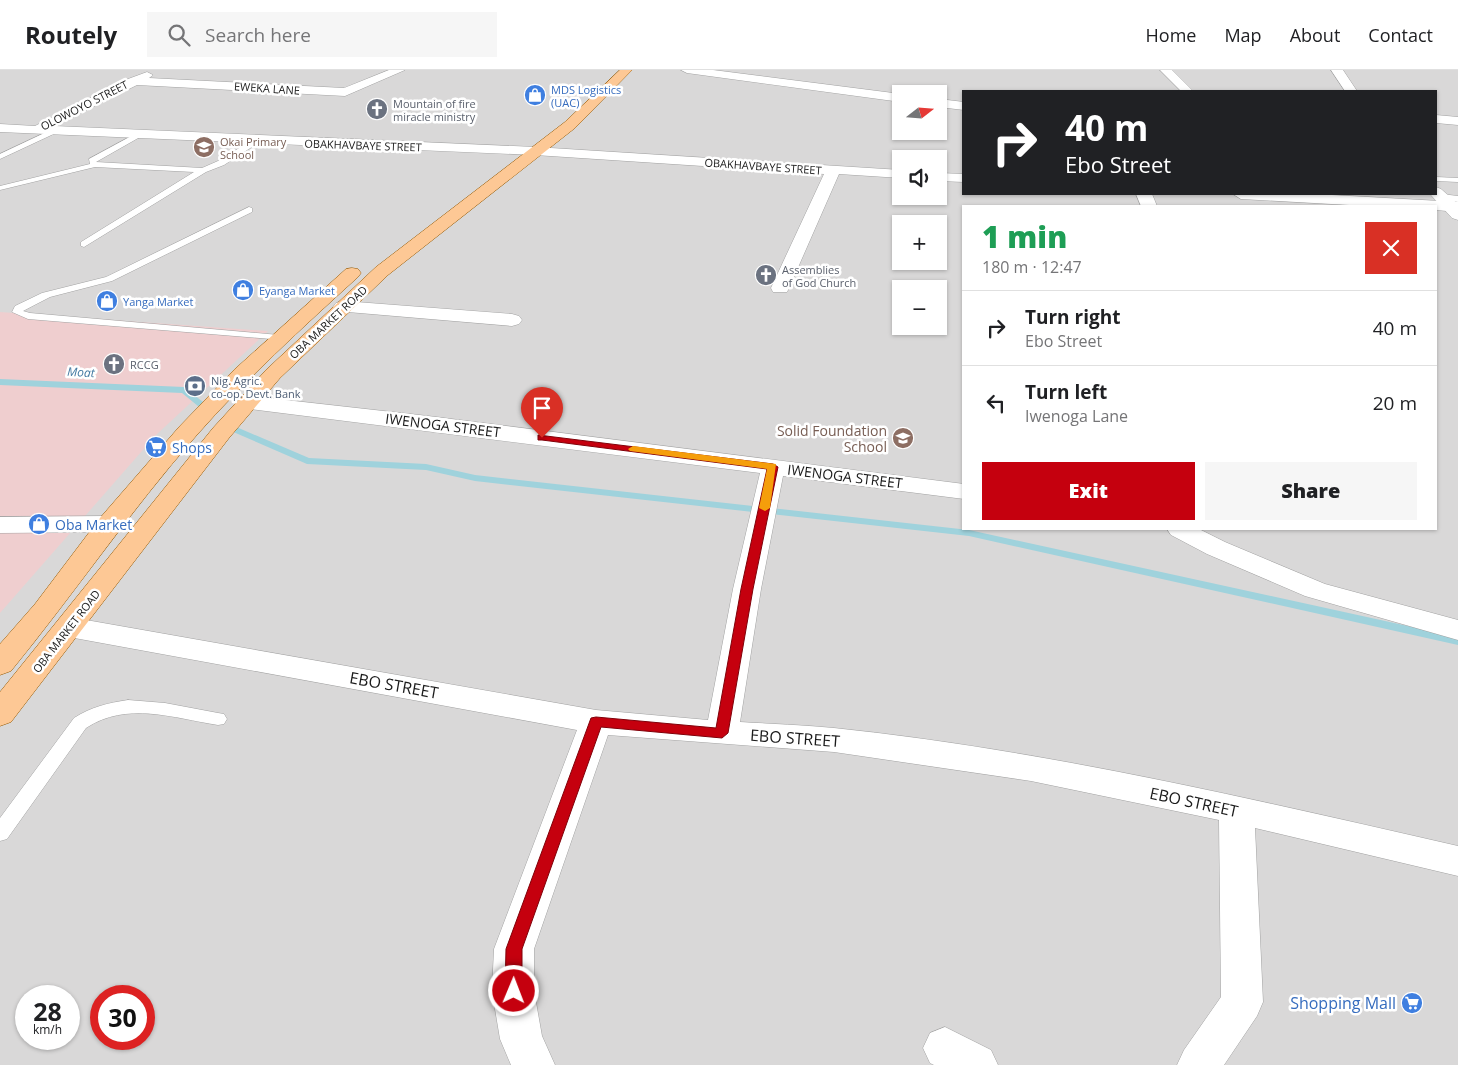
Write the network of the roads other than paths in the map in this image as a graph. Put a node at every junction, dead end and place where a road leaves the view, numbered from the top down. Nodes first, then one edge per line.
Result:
1 (160, 70) edge
2 (399, 70) edge
3 (604, 70) edge
4 (626, 70) edge
5 (687, 70) edge
6 (1155, 70) edge
7 (1337, 70) edge
8 (1167, 71) edge
9 (270, 74) dead end
10 (132, 81) junction
11 (247, 86) junction
12 (1186, 90) edge
13 (1350, 90) edge
14 (892, 97) edge
15 (948, 104) edge
16 (962, 106) edge
17 (1437, 119) edge
18 (1458, 121) edge
19 (0, 128) edge
20 (36, 130) junction
21 (56, 131) junction
22 (137, 136) junction
23 (257, 141) junction
24 (525, 151) junction
25 (0, 157) edge
26 (96, 165) junction
27 (203, 170) junction
28 (834, 171) junction
29 (892, 174) edge
30 (947, 177) edge
31 (962, 178) edge
32 (1437, 179) edge
33 (1458, 180) edge
34 (0, 188) edge
35 (1267, 195) edge
36 (1293, 201) edge
37 (1451, 203) edge
38 (249, 210) dead end
39 (84, 244) dead end
40 (780, 288) dead end
41 (343, 307) junction
42 (512, 320) dead end
43 (279, 338) junction
44 (250, 403) junction
45 (773, 467) junction
46 (962, 492) edge
47 (109, 524) junction
48 (0, 525) edge
49 (1182, 530) edge
50 (69, 627) junction
51 (1458, 630) edge
52 (0, 664) edge
53 (0, 714) edge
54 (218, 719) dead end
55 (596, 722) junction
56 (722, 733) junction
57 (1237, 810) junction
58 (0, 833) edge
59 (1458, 860) edge
60 (533, 1065) edge
61 (1198, 1065) edge

1 - 10 street, OLOWOYO STREET
2 - 11 street, EWEKA LANE
3 - 24 main road, OBA MARKET ROAD
4 - 24 main road, OBA MARKET ROAD
5 - 14 street
6 - 8 street
7 - 13 street
8 - 12 street
9 - 11 street
10 - 11 street, EWEKA LANE
10 - 20 street, OLOWOYO STREET
15 - 16 street
17 - 18 street
19 - 20 street, OBAKHAVBAYE STREET
20 - 21 street, OBAKHAVBAYE STREET
21 - 22 street, OBAKHAVBAYE STREET
21 - 25 lane
22 - 23 street, OBAKHAVBAYE STREET
22 - 26 lane
23 - 24 street, OBAKHAVBAYE STREET
23 - 27 lane
24 - 28 street, OBAKHAVBAYE STREET
24 - 41 main road, OBA MARKET ROAD
24 - 43 main road, OBA MARKET ROAD
26 - 27 lane
26 - 34 lane
27 - 39 lane
28 - 29 street, OBAKHAVBAYE STREET
28 - 40 street
30 - 31 street
32 - 33 lane
35 - 36 street
36 - 37 street
38 - 43 lane
41 - 42 street
41 - 44 main road, OBA MARKET ROAD
43 - 47 main road, OBA MARKET ROAD
44 - 45 street, IWENOGA STREET
44 - 50 main road, OBA MARKET ROAD
45 - 46 street, IWENOGA STREET
45 - 56 street
47 - 48 street
47 - 52 main road, OBA MARKET ROAD
49 - 51 street
50 - 53 main road, OBA MARKET ROAD
50 - 55 street, EBO STREET
54 - 58 lane
55 - 56 street, EBO STREET
55 - 60 street
56 - 57 street, EBO STREET
57 - 59 street, EBO STREET
57 - 61 street

